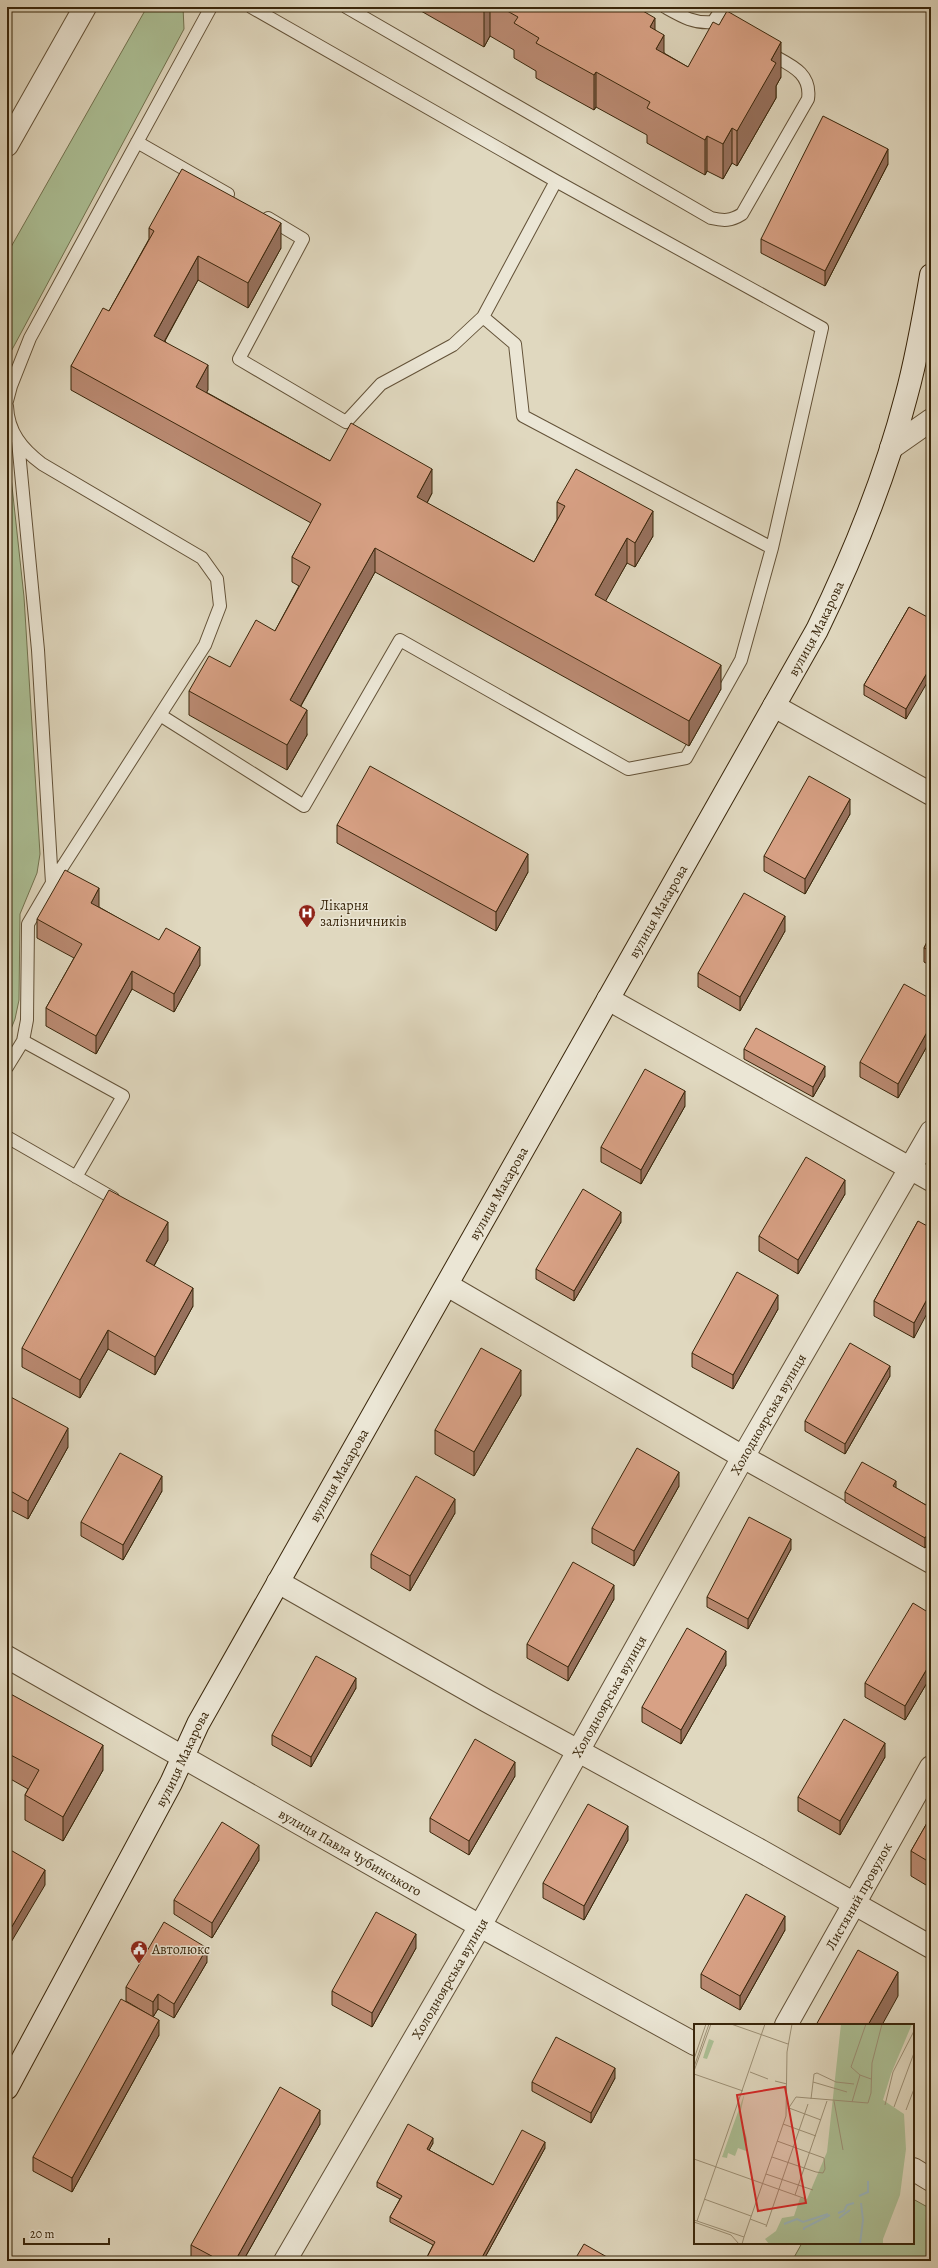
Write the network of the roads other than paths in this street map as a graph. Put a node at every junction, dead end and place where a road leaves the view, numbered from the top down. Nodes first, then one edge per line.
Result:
1 (85, 7) edge
2 (211, 7) edge
3 (251, 7) edge
4 (346, 7) edge
5 (665, 7) edge
6 (723, 7) edge
7 (713, 22) junction
8 (137, 142) junction
9 (7, 145) edge
10 (556, 180) junction
11 (237, 200) edge
12 (256, 211) edge
13 (931, 275) edge
14 (482, 317) junction
15 (7, 401) edge
16 (7, 406) edge
17 (931, 420) edge
18 (18, 441) junction
19 (891, 448) junction
20 (772, 548) junction
21 (774, 706) junction
22 (160, 714) junction
23 (931, 794) edge
24 (52, 883) junction
25 (608, 999) junction
26 (23, 1041) junction
27 (7, 1067) edge
28 (931, 1132) edge
29 (7, 1137) edge
30 (910, 1168) junction
31 (76, 1177) junction
32 (931, 1180) edge
33 (113, 1198) edge
34 (447, 1284) junction
35 (743, 1457) junction
36 (931, 1562) edge
37 (278, 1582) junction
38 (7, 1657) edge
39 (578, 1752) junction
40 (182, 1756) junction
41 (931, 1767) edge
42 (853, 1905) junction
43 (480, 1926) junction
44 (931, 1947) edge
45 (787, 2024) edge
46 (694, 2043) edge
47 (7, 2088) edge
48 (914, 2170) edge
49 (931, 2180) edge
50 (285, 2261) edge

1 - 9 street
2 - 8 lane
3 - 10 lane
4 - 7 lane
5 - 7 lane
6 - 7 lane
8 - 11 lane
8 - 15 lane
10 - 14 lane
10 - 20 lane
12 - 14 lane
13 - 19 street, вулиця Макарова
14 - 20 lane
16 - 18 lane
17 - 19 street
18 - 22 lane
18 - 24 lane
19 - 21 street, вулиця Макарова
20 - 22 lane
21 - 23 street
21 - 25 street, вулиця Макарова
22 - 24 lane
24 - 26 lane
25 - 30 street
25 - 34 street, вулиця Макарова
26 - 27 lane
26 - 31 lane
28 - 30 street, Холодноярська вулиця
29 - 31 lane
30 - 32 street
30 - 35 street, Холодноярська вулиця
31 - 33 lane
34 - 35 street
34 - 37 street, вулиця Макарова
35 - 36 street
35 - 39 street, Холодноярська вулиця
37 - 39 street
37 - 40 street, вулиця Макарова
38 - 40 street, вулиця Павла Чубинського
39 - 42 street
39 - 43 street, Холодноярська вулиця
40 - 43 street, вулиця Павла Чубинського
40 - 47 street, вулиця Макарова
41 - 42 street, Листяний провулок
42 - 44 street
42 - 45 street, Листяний провулок
43 - 46 street, вулиця Павла Чубинського
43 - 50 street, Холодноярська вулиця
48 - 49 street

